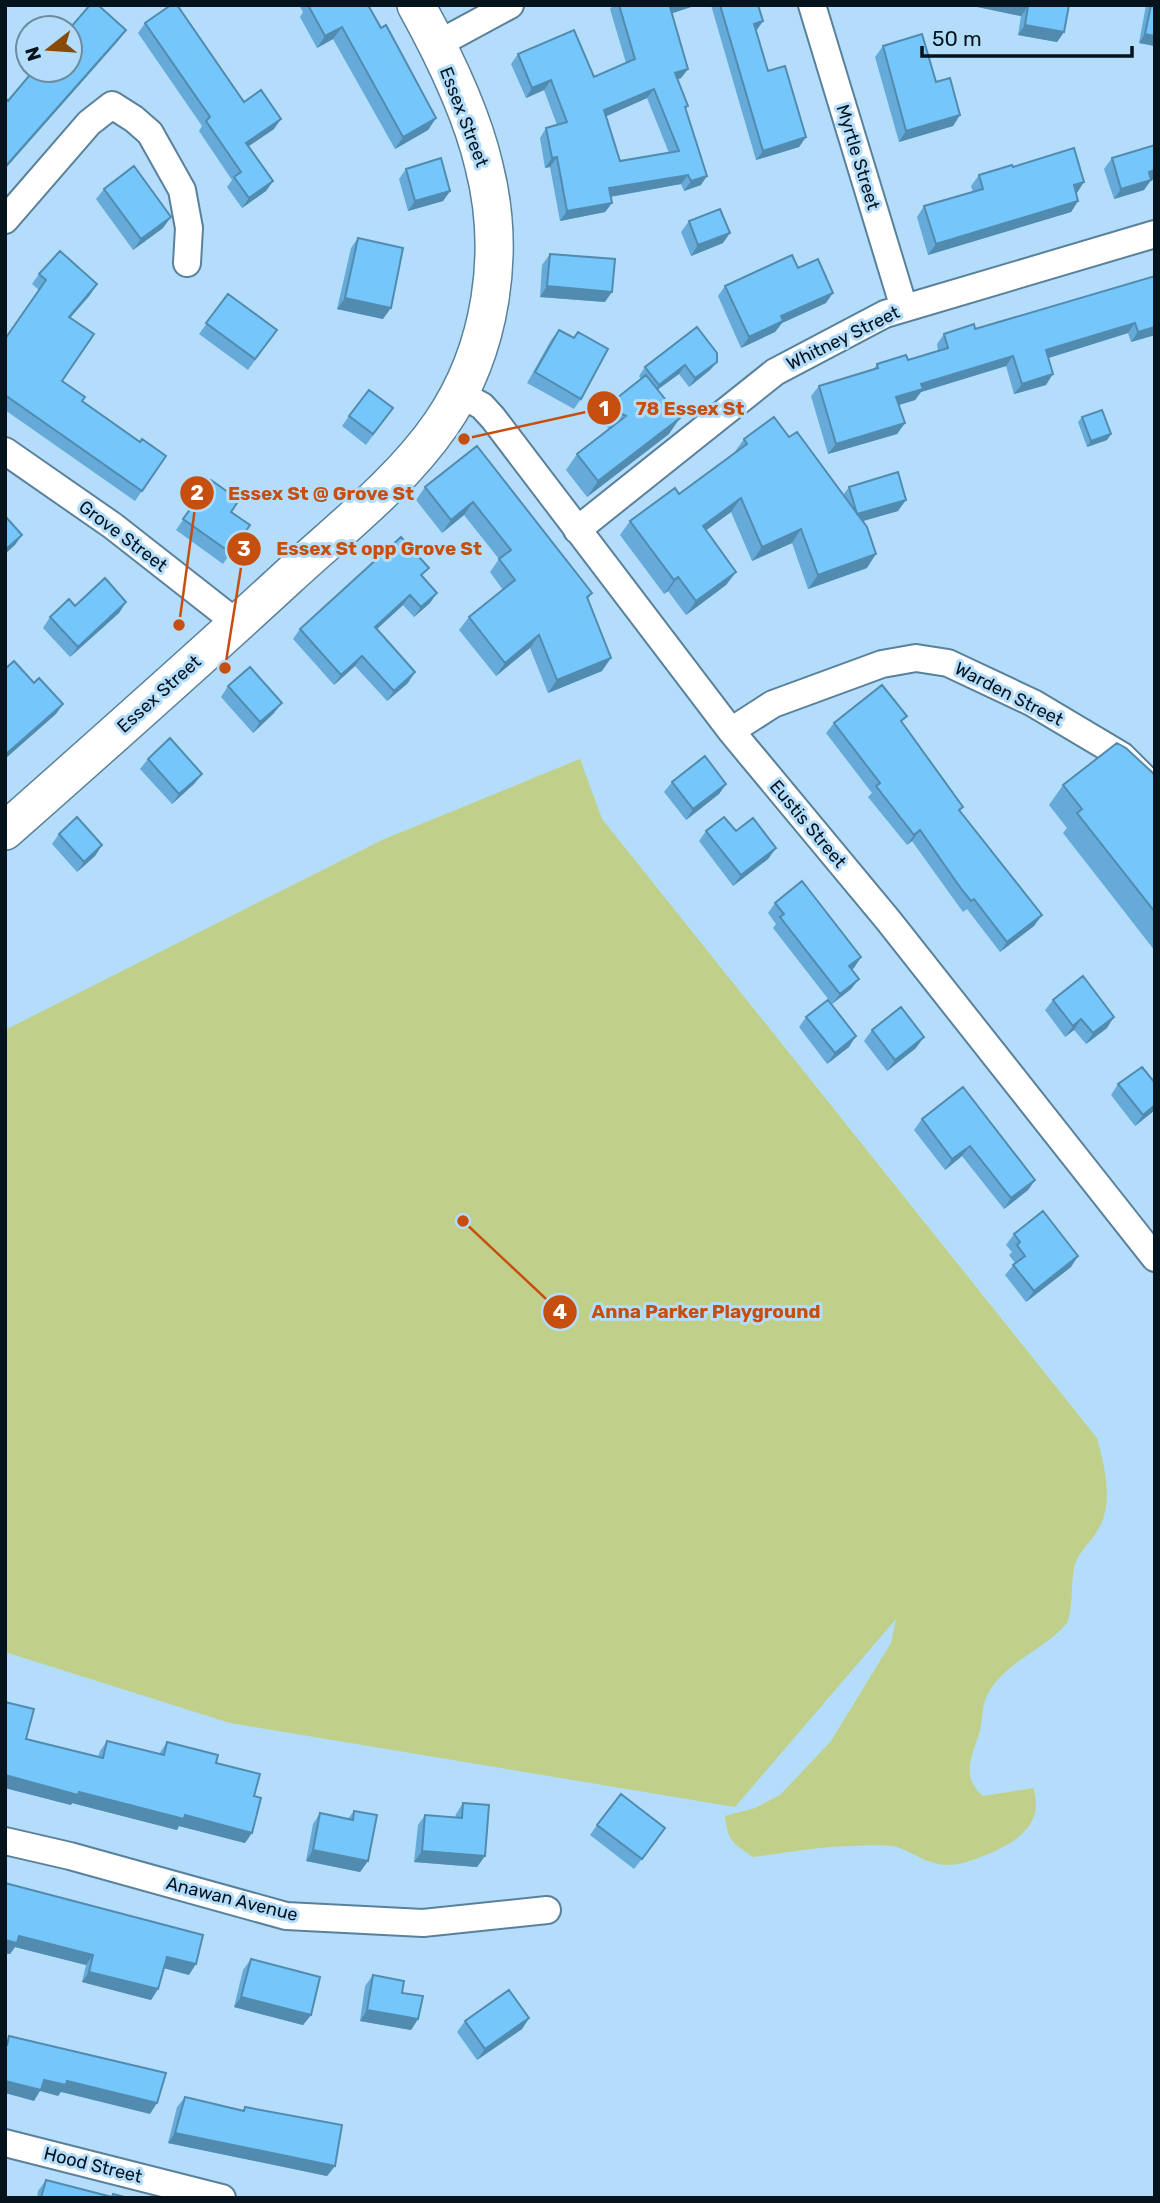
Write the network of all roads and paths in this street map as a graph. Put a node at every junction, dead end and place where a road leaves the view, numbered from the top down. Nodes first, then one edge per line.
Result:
1 (416, 5) edge
2 (510, 5) edge
3 (812, 5) edge
4 (436, 45) junction
5 (5, 220) edge
6 (1155, 234) edge
7 (187, 263) dead end
8 (904, 308) junction
9 (460, 394) junction
10 (5, 451) edge
11 (577, 530) junction
12 (238, 624) junction
13 (731, 731) junction
14 (1155, 789) edge
15 (5, 831) edge
16 (1155, 1258) edge
17 (5, 1841) edge
18 (547, 1910) dead end
19 (5, 2143) edge
20 (222, 2198) edge

1 - 4 main road, Essex Street
2 - 4 street
3 - 8 street, Myrtle Street
4 - 9 main road, Essex Street
5 - 7 street
6 - 8 street, Whitney Street
8 - 11 street, Whitney Street
9 - 11 street, Eustis Street
9 - 12 main road, Essex Street
10 - 12 street, Grove Street
11 - 13 street, Eustis Street
12 - 15 main road, Essex Street
13 - 14 street, Warden Street
13 - 16 street, Eustis Street
17 - 18 street, Anawan Avenue
19 - 20 street, Hood Street

